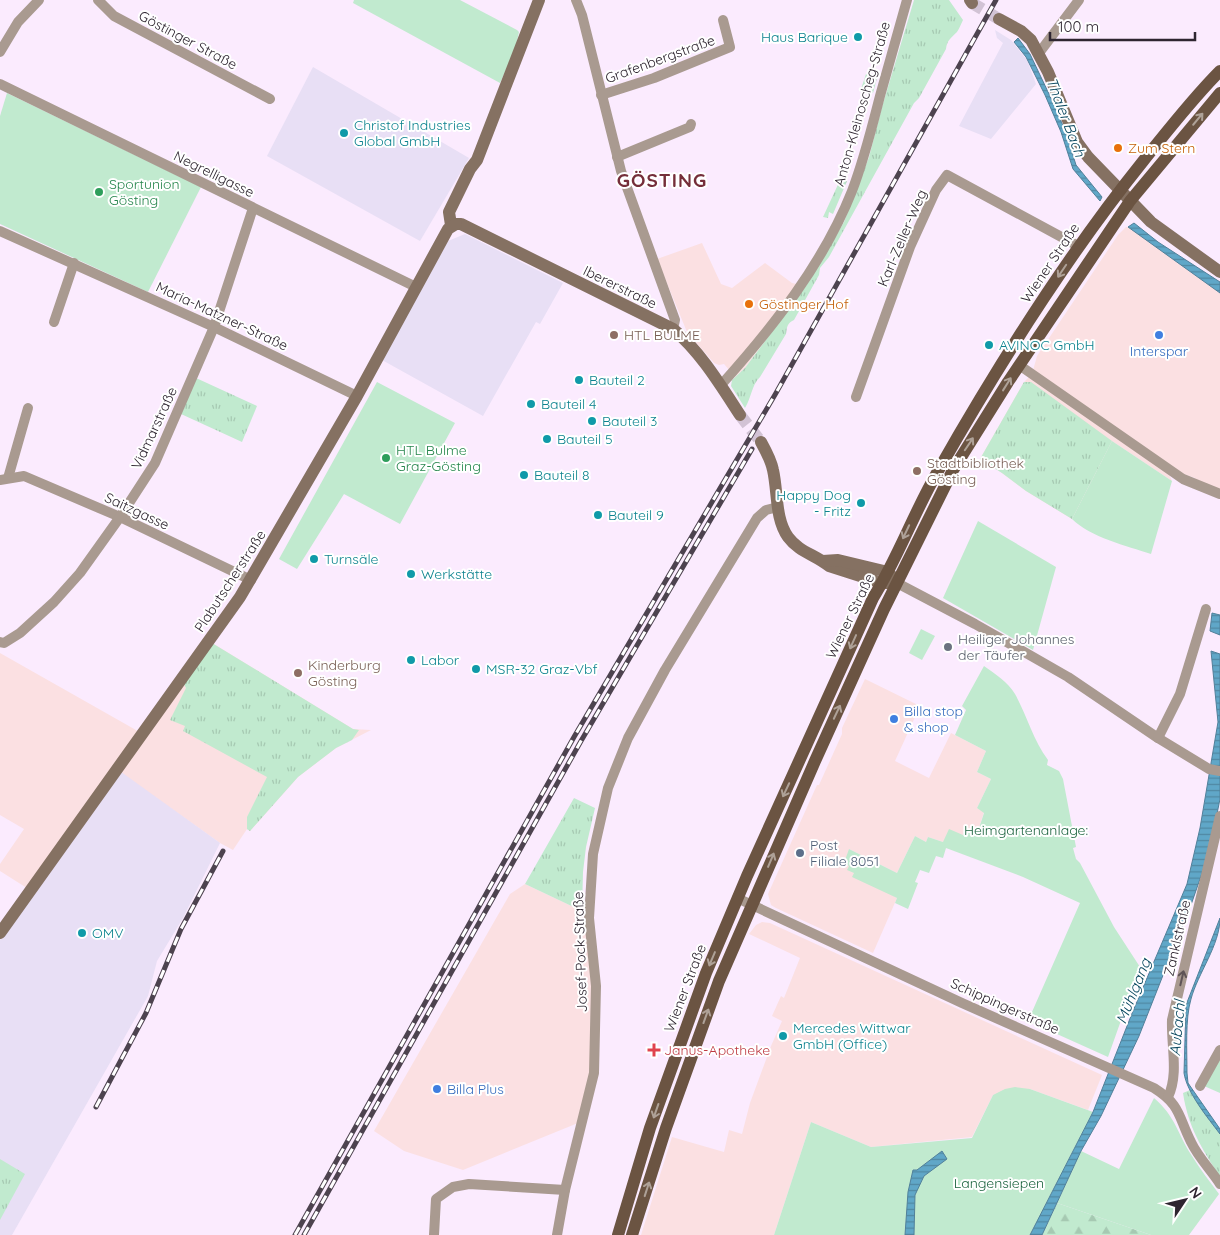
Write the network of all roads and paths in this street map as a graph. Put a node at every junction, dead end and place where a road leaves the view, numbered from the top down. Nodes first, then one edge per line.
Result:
1 (39, 0) edge
2 (98, 0) edge
3 (539, 0) edge
4 (576, 0) edge
5 (906, 0) edge
6 (1079, 0) edge
7 (999, 19) tunnel mouth
8 (723, 20) dead end
9 (0, 52) edge
10 (1039, 53) junction
11 (1220, 71) edge
12 (0, 84) edge
13 (1220, 93) edge
14 (601, 95) junction
15 (270, 99) dead end
16 (692, 124) dead end
17 (617, 157) junction
18 (1119, 190) junction
19 (1130, 201) junction
20 (253, 208) junction
21 (454, 224) junction
22 (0, 231) edge
23 (1078, 246) junction
24 (74, 263) junction
25 (1220, 272) edge
26 (416, 287) junction
27 (54, 322) dead end
28 (214, 326) junction
29 (673, 329) junction
30 (1020, 365) junction
31 (720, 385) junction
32 (357, 396) junction
33 (856, 397) dead end
34 (28, 408) dead end
35 (740, 415) tunnel mouth
36 (761, 442) tunnel mouth
37 (4, 479) edge
38 (1220, 494) edge
39 (778, 507) junction
40 (120, 517) junction
41 (885, 577) junction
42 (251, 580) junction
43 (897, 583) junction
44 (1206, 608) dead end
45 (0, 642) edge
46 (1158, 738) junction
47 (1215, 770) edge
48 (1220, 816) edge
49 (738, 898) junction
50 (752, 905) junction
51 (0, 933) edge
52 (1220, 1050) edge
53 (1200, 1086) dead end
54 (1168, 1097) junction
55 (1220, 1184) edge
56 (566, 1190) junction
57 (434, 1235) edge
58 (557, 1235) edge
59 (618, 1235) edge
60 (632, 1235) edge

1 - 9 street
2 - 15 street, Göstinger Straße
3 - 21 street, Plabutscherstraße
4 - 14 street, Grafenbergstraße
5 - 31 street, Anton-Kleinoscheg-Straße
6 - 10 street
7 - 10 street
8 - 14 street, Grafenbergstraße
10 - 18 street
11 - 18 main road, Wiener Straße
12 - 20 street, Negrelligasse
19 -> 13 main road, Wiener Straße
14 - 17 street, Grafenbergstraße
16 - 17 street
17 - 29 street, Grafenbergstraße
18 - 19 street
18 - 23 main road, Wiener Straße
19 - 25 street
19 - 30 main road, Wiener Straße
20 - 26 street, Negrelligasse
20 - 28 street, Vidmarstraße
21 - 26 street, Plabutscherstraße
21 - 29 street, Ibererstraße
22 - 24 street, Maria-Matzner-Straße
23 - 33 street, Karl-Zeller-Weg
23 -> 41 main road, Wiener Straße
24 - 27 street
24 - 28 street, Maria-Matzner-Straße
26 - 32 street, Plabutscherstraße
28 - 32 street, Maria-Matzner-Straße
28 - 40 street, Vidmarstraße
29 - 31 street, Ibererstraße
30 - 38 street
43 -> 30 main road, Wiener Straße
31 - 35 street, Ibererstraße
32 - 42 street, Plabutscherstraße
34 - 37 street, Saitzgasse
36 - 39 street
37 - 40 street, Saitzgasse
39 - 41 street
39 - 56 street, Josef-Pock-Straße
40 - 42 street, Saitzgasse
40 - 45 street, Vidmarstraße
41 - 43 street
41 -> 49 main road, Wiener Straße
42 - 51 street, Plabutscherstraße
43 - 46 street, Wiener Straße
50 -> 43 main road, Wiener Straße
44 - 46 street
46 - 47 street
54 -> 48 street, Zanklstraße
49 - 50 street, Schippingerstraße
49 -> 59 main road, Wiener Straße
50 - 54 street, Schippingerstraße
60 -> 50 main road, Wiener Straße
52 - 53 street
54 - 55 street, Schippingerstraße
56 - 57 street
56 - 58 street, Josef-Pock-Straße

